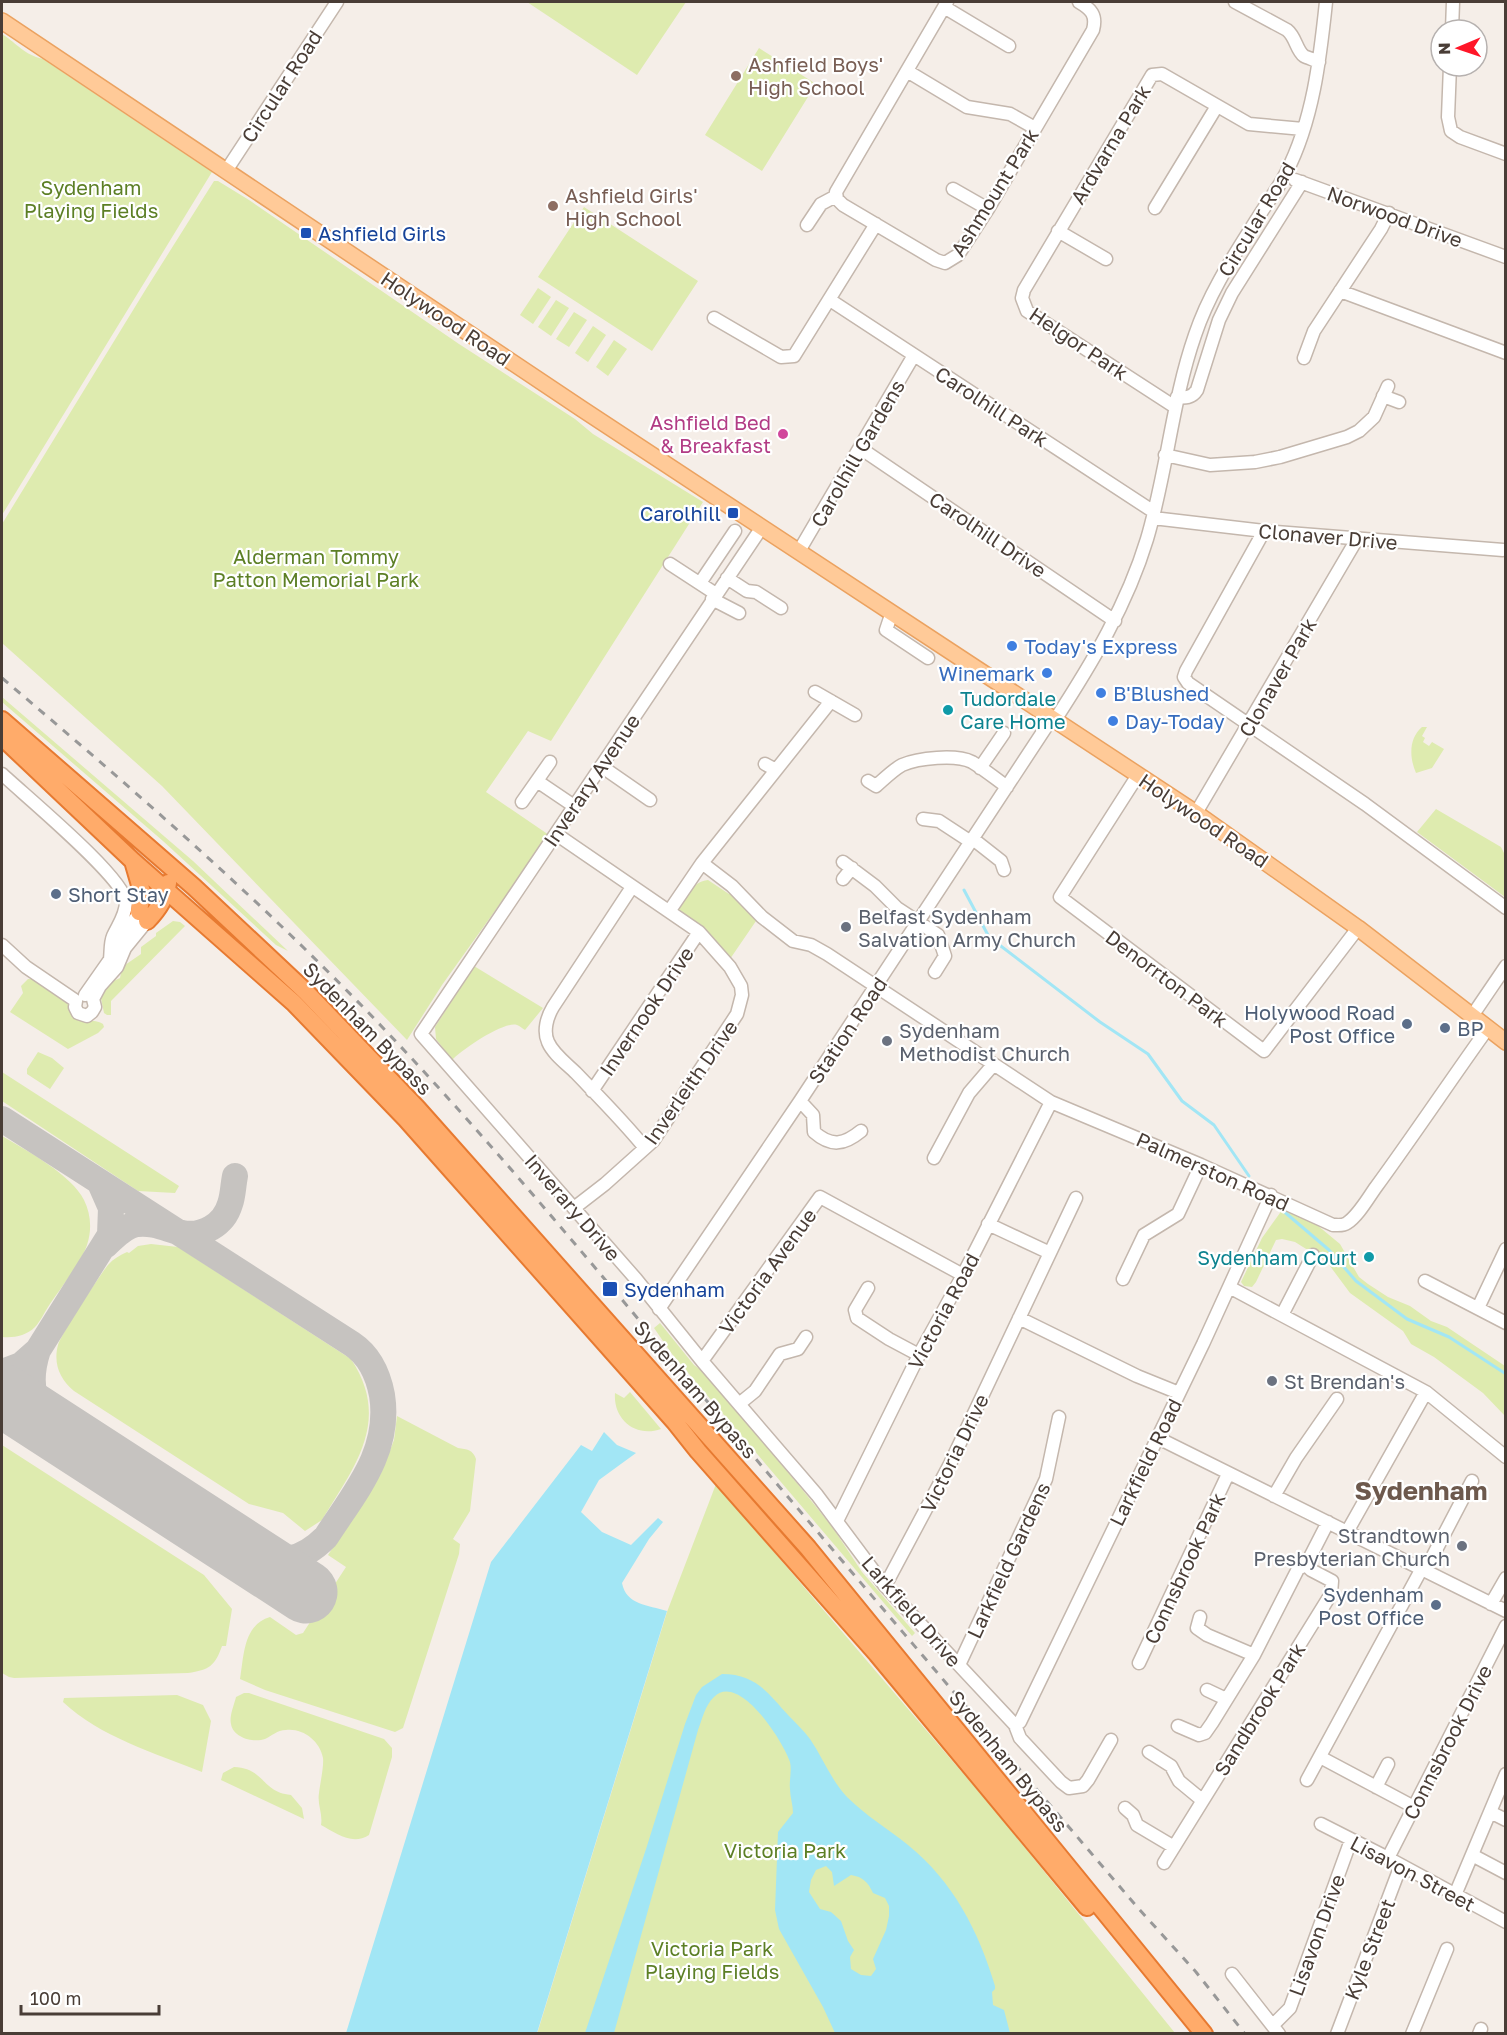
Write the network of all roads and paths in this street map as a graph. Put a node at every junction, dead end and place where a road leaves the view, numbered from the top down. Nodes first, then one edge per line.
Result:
1 (337, 2) edge
2 (1079, 2) edge
3 (1235, 2) edge
4 (1326, 2) edge
5 (1453, 2) edge
6 (946, 4) edge
7 (1452, 18) edge
8 (2, 21) edge
9 (1009, 46) dead end
10 (1319, 62) junction
11 (907, 71) junction
12 (1450, 78) edge
13 (1217, 106) junction
14 (1035, 128) junction
15 (1303, 129) junction
16 (1506, 154) edge
17 (226, 171) junction
18 (1285, 176) junction
19 (1302, 182) junction
20 (953, 189) dead end
21 (836, 196) junction
22 (1155, 208) dead end
23 (988, 209) junction
24 (1389, 213) junction
25 (876, 224) junction
26 (807, 225) dead end
27 (1058, 231) junction
28 (1506, 257) edge
29 (1106, 259) dead end
30 (1340, 291) junction
31 (830, 300) junction
32 (714, 318) dead end
33 (1506, 353) edge
34 (914, 355) junction
35 (1304, 358) dead end
36 (1176, 402) junction
37 (1399, 402) dead end
38 (860, 448) junction
39 (1165, 455) junction
40 (1153, 515) junction
41 (762, 527) junction
42 (735, 531) dead end
43 (1264, 531) junction
44 (1357, 539) junction
45 (1503, 550) dead end
46 (799, 551) junction
47 (670, 564) dead end
48 (727, 578) junction
49 (700, 583) junction
50 (714, 596) junction
51 (781, 608) dead end
52 (892, 612) junction
53 (739, 613) dead end
54 (1115, 621) junction
55 (928, 658) dead end
56 (815, 692) dead end
57 (831, 701) junction
58 (855, 715) dead end
59 (1054, 719) junction
60 (2, 720) edge
61 (1250, 724) junction
62 (1004, 732) dead end
63 (2, 737) edge
64 (550, 762) dead end
65 (601, 766) junction
66 (980, 768) junction
67 (2, 774) edge
68 (1138, 775) junction
69 (537, 781) junction
70 (868, 781) dead end
71 (1007, 787) junction
72 (650, 800) dead end
73 (522, 802) dead end
74 (574, 806) junction
75 (1196, 813) junction
76 (923, 819) dead end
77 (556, 834) junction
78 (972, 841) junction
79 (156, 855) junction
80 (133, 861) junction
81 (702, 863) junction
82 (1004, 870) dead end
83 (843, 879) dead end
84 (632, 887) junction
85 (167, 891) junction
86 (1506, 908) edge
87 (670, 910) junction
88 (147, 915) junction
89 (200, 920) junction
90 (919, 922) junction
91 (1358, 928) junction
92 (699, 932) junction
93 (2, 945) edge
94 (110, 959) junction
95 (1506, 966) edge
96 (935, 972) dead end
97 (876, 986) junction
98 (85, 999) junction
99 (1472, 1016) junction
100 (1488, 1028) junction
101 (421, 1034) joint
102 (1506, 1042) edge
103 (993, 1065) junction
104 (592, 1091) junction
105 (800, 1101) junction
106 (1051, 1102) junction
107 (856, 1139) dead end
108 (645, 1148) junction
109 (934, 1158) dead end
110 (1201, 1165) junction
111 (1271, 1195) junction
112 (1076, 1198) dead end
113 (574, 1208) junction
114 (988, 1224) junction
115 (1506, 1249) edge
116 (1050, 1253) junction
117 (1313, 1255) dead end
118 (963, 1275) junction
119 (1123, 1279) dead end
120 (1425, 1281) dead end
121 (1229, 1287) junction
122 (868, 1288) dead end
123 (1478, 1308) junction
124 (659, 1309) junction
125 (1282, 1315) junction
126 (1019, 1318) junction
127 (1506, 1323) edge
128 (806, 1337) dead end
129 (920, 1355) junction
130 (702, 1361) junction
131 (1426, 1392) junction
132 (1179, 1393) junction
133 (1337, 1399) dead end
134 (739, 1404) junction
135 (1059, 1417) dead end
136 (1158, 1438) junction
137 (1506, 1457) edge
138 (1228, 1474) junction
139 (1472, 1481) dead end
140 (1274, 1496) junction
141 (837, 1521) junction
142 (1328, 1522) junction
143 (1347, 1532) junction
144 (1306, 1565) junction
145 (1423, 1570) junction
146 (1506, 1578) edge
147 (885, 1586) junction
148 (1491, 1604) junction
149 (1506, 1611) edge
150 (1200, 1617) dead end
151 (1506, 1626) edge
152 (1254, 1654) junction
153 (1139, 1663) dead end
154 (959, 1665) junction
155 (1207, 1690) dead end
156 (1226, 1699) junction
157 (1015, 1725) junction
158 (1178, 1726) dead end
159 (1111, 1740) dead end
160 (1149, 1752) dead end
161 (1320, 1757) junction
162 (1388, 1764) dead end
163 (1506, 1774) edge
164 (1307, 1780) dead end
165 (1376, 1787) junction
166 (1202, 1800) junction
167 (1414, 1807) junction
168 (1125, 1808) dead end
169 (1490, 1812) junction
170 (1506, 1820) edge
171 (1321, 1824) dead end
172 (1351, 1840) junction
173 (1174, 1847) junction
174 (1472, 1855) junction
175 (1388, 1858) junction
176 (1164, 1863) dead end
177 (1401, 1865) junction
178 (1506, 1873) edge
179 (1455, 1895) junction
180 (1506, 1922) edge
181 (1447, 1948) dead end
182 (1232, 1973) dead end
183 (1276, 2030) edge
184 (1191, 2034) edge
185 (1204, 2034) edge
186 (1337, 2034) edge
187 (1412, 2034) edge

1 - 17 street, Circular Road
2 - 14 street, Ashmount Park
3 - 10 street
4 - 10 street, Circular Road
5 - 7 street
6 - 9 street
6 - 11 street
8 - 17 main road, Holywood Road
10 - 15 street, Circular Road
11 - 14 street
11 - 21 street
12 - 16 street
13 - 15 street, Ardvarna Park
13 - 22 street
13 - 27 street, Ardvarna Park
14 - 23 street, Ashmount Park
15 - 18 street, Circular Road
17 - 41 main road, Holywood Road
18 - 19 street, Norwood Drive
18 - 36 street, Circular Road
19 - 24 street, Norwood Drive
19 - 36 street, Circular Road
20 - 23 street
21 - 25 street, Ashmount Park
21 - 26 street
23 - 25 street, Ashmount Park
24 - 28 street, Norwood Drive
24 - 30 street
25 - 31 street
27 - 29 street
27 - 36 street, Helgor Park
30 - 33 street
30 - 35 street
31 - 32 street
31 - 34 street, Carolhill Park
34 - 38 street, Carolhill Gardens
34 - 40 street, Carolhill Park
36 - 39 street, Circular Road
37 - 39 street
38 - 46 street, Carolhill Gardens
38 - 54 street, Carolhill Drive
39 - 40 street, Circular Road
40 - 43 street, Clonaver Drive
40 - 54 street, Circular Road
41 - 46 main road, Holywood Road
41 - 48 street, Inverary Avenue
42 - 49 street
43 - 44 street, Clonaver Drive
43 - 61 street
44 - 45 street, Clonaver Drive
44 - 61 street, Clonaver Park
46 - 52 main road, Holywood Road
47 - 49 street
48 - 50 street, Inverary Avenue
48 - 51 street
49 - 50 street
50 - 53 street
50 - 65 street, Inverary Avenue
52 - 55 street
52 - 59 main road, Holywood Road
54 - 59 street, Circular Road
56 - 57 street
57 - 58 street
57 - 81 street
59 - 68 main road, Holywood Road
59 - 71 street, Station Road
60 - 79 highway, Sydenham Bypass
61 - 75 street, Clonaver Park
61 - 86 street
62 - 66 street
63 - 80 highway, Sydenham Bypass
64 - 69 street
65 - 72 street
65 - 74 street, Inverary Avenue
66 - 70 street
66 - 71 street
67 - 94 street
68 - 75 main road, Holywood Road
68 - 91 street, Denorrton Park
69 - 73 street
69 - 74 street
71 - 78 street, Station Road
74 - 77 street, Inverary Avenue
75 - 91 main road, Holywood Road
76 - 78 street
77 - 84 street, Inverleith Drive
77 - 101 street, Inverary Avenue
78 - 82 street
78 - 90 street, Station Road
79 - 85 highway
79 - 185 highway, Sydenham Bypass
80 - 85 highway, Sydenham Bypass
80 - 88 highway
81 - 87 street
81 - 97 street, Palmerston Road
83 - 90 street
84 - 87 street, Inverleith Drive
84 - 104 street
85 - 88 highway
85 - 89 highway, Sydenham Bypass
87 - 92 street, Inverleith Drive
88 - 89 highway
88 - 94 street
88 - 98 street
89 - 184 highway, Sydenham Bypass
90 - 96 street
90 - 97 street, Station Road
91 - 99 main road, Holywood Road
92 - 104 street, Invernook Drive
92 - 108 street, Inverleith Drive
93 - 98 street
94 - 98 street
95 - 99 street
97 - 103 street, Palmerston Road
97 - 105 street, Station Road
99 - 100 main road, Holywood Road
100 - 102 main road, Holywood Road
100 - 111 street, Palmerston Road
101 - 113 street, Inverary Drive
103 - 106 street, Palmerston Road
103 - 109 street
104 - 108 street
105 - 107 street
105 - 124 street, Station Road
106 - 110 street, Palmerston Road
106 - 114 street, Victoria Road
108 - 113 street, Inverleith Drive
110 - 111 street, Palmerston Road
110 - 119 street
111 - 121 street, Larkfield Road
112 - 116 street, Victoria Drive
113 - 124 street, Inverary Drive
114 - 116 street
114 - 118 street, Victoria Road
115 - 123 street
116 - 126 street, Victoria Drive
117 - 125 street
118 - 129 street, Victoria Road
118 - 130 street, Victoria Avenue
120 - 123 street
121 - 125 street
121 - 132 street, Larkfield Road
122 - 129 street
123 - 127 street
124 - 130 street, Inverary Drive
125 - 131 street
126 - 132 street
126 - 147 street, Victoria Drive
128 - 134 street
129 - 141 street, Victoria Road
130 - 134 street, Inverary Drive
131 - 137 street
131 - 143 street
132 - 136 street, Larkfield Road
133 - 140 street
134 - 141 street, Inverary Drive
135 - 154 street, Larkfield Gardens
136 - 138 street
136 - 157 street, Larkfield Road
138 - 140 street
138 - 153 street, Connsbrook Park
139 - 145 street
140 - 142 street
141 - 147 street, Larkfield Drive
142 - 143 street
142 - 144 street
143 - 145 street
144 - 152 street
144 - 166 street, Sandbrook Park
145 - 148 street
145 - 161 street
146 - 148 street
147 - 154 street, Larkfield Drive
148 - 149 street
150 - 152 street
151 - 167 street, Connsbrook Drive
152 - 156 street
154 - 157 street, Larkfield Drive
155 - 156 street
156 - 158 street
157 - 159 street, Larkfield Drive
160 - 166 street
161 - 164 street
161 - 165 street
162 - 165 street
163 - 169 street
165 - 167 street
166 - 173 street, Sandbrook Park
167 - 175 street, Connsbrook Drive
168 - 173 street
169 - 170 street
169 - 174 street
171 - 172 street, Lisavon Street
172 - 175 street, Lisavon Street
172 - 183 street, Lisavon Drive
173 - 176 street, Sandbrook Park
174 - 178 street
174 - 179 street
175 - 177 street, Lisavon Street
177 - 179 street, Lisavon Street
177 - 186 street, Kyle Street
179 - 180 street, Lisavon Street
181 - 187 street
182 - 183 street

